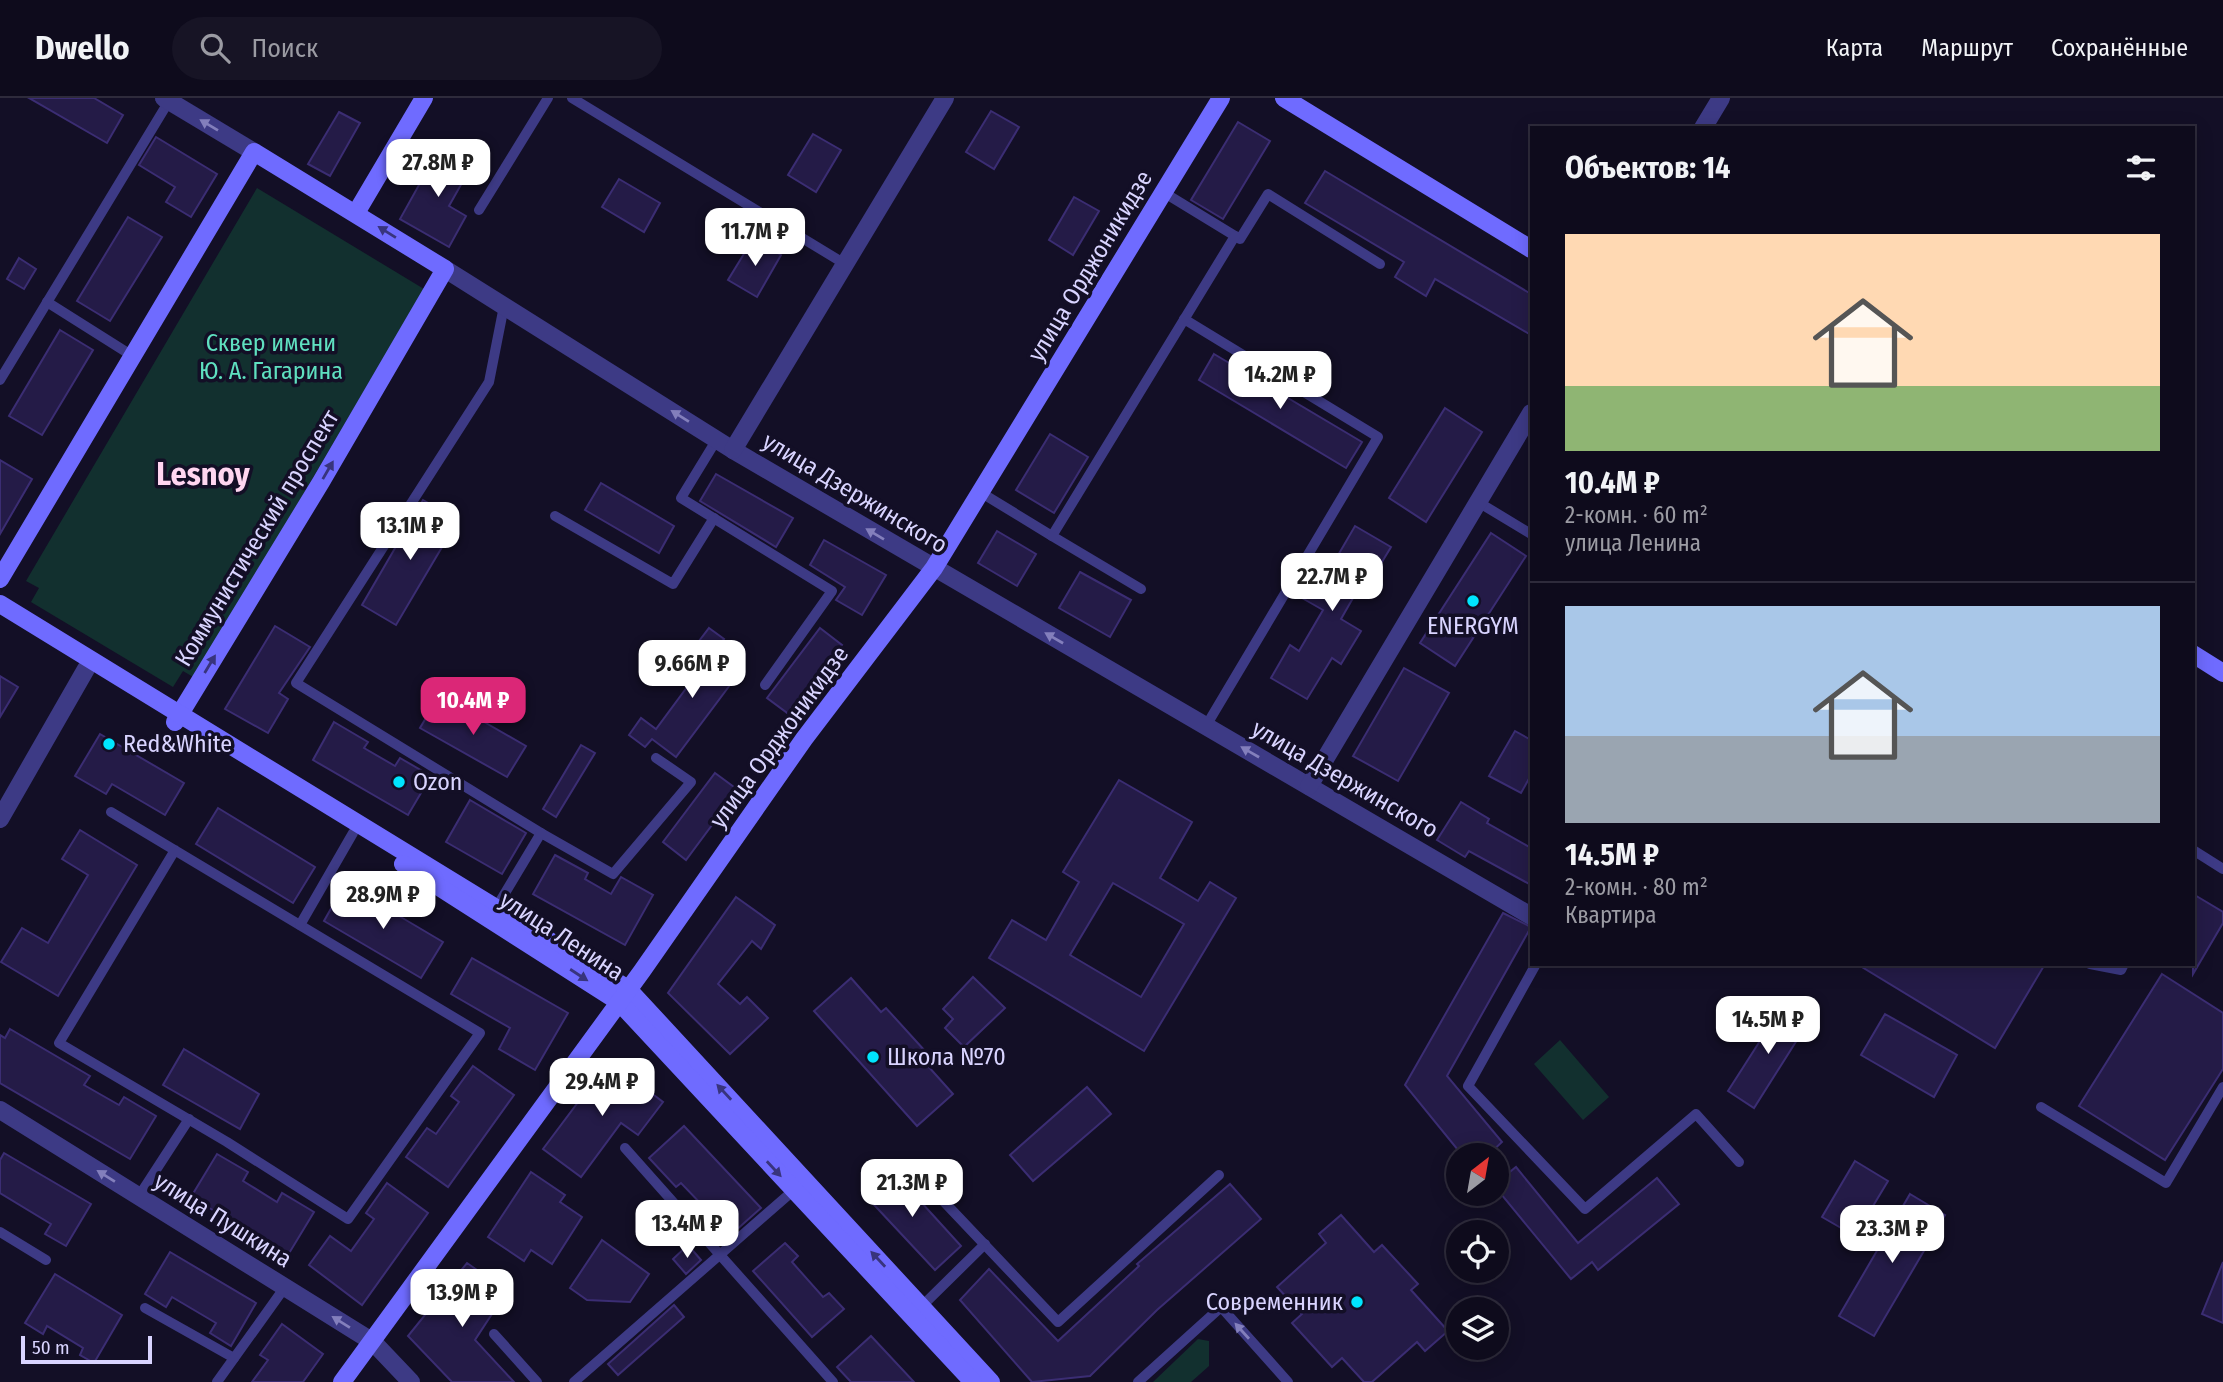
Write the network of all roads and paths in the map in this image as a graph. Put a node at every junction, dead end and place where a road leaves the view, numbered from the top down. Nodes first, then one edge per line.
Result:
1 (424, 98) edge
2 (548, 98) edge
3 (572, 98) edge
4 (945, 98) edge
5 (1221, 98) edge
6 (1284, 98) edge
7 (1721, 98) edge
8 (166, 99) edge
9 (1704, 126) edge
10 (254, 152) junction
11 (1163, 192) junction
12 (479, 210) dead end
13 (356, 213) junction
14 (1235, 236) junction
15 (1530, 248) edge
16 (845, 264) junction
17 (1380, 264) dead end
18 (445, 269) junction
19 (47, 302) junction
20 (504, 306) junction
21 (1184, 319) junction
22 (131, 355) junction
23 (0, 380) edge
24 (1530, 415) edge
25 (717, 439) junction
26 (733, 450) junction
27 (980, 492) junction
28 (1478, 502) junction
29 (555, 516) dead end
30 (714, 518) junction
31 (1530, 533) edge
32 (1052, 536) junction
33 (934, 568) junction
34 (0, 579) edge
35 (1141, 589) dead end
36 (0, 604) edge
37 (0, 617) edge
38 (2195, 655) edge
39 (86, 668) junction
40 (2223, 673) edge
41 (765, 685) dead end
42 (177, 718) junction
43 (1206, 726) junction
44 (656, 758) dead end
45 (1309, 786) junction
46 (111, 812) dead end
47 (0, 820) edge
48 (356, 828) junction
49 (541, 833) junction
50 (175, 850) junction
51 (2195, 850) edge
52 (2223, 869) edge
53 (493, 913) junction
54 (1530, 915) edge
55 (300, 925) junction
56 (1535, 966) edge
57 (2100, 966) edge
58 (2123, 966) edge
59 (624, 996) junction
60 (2223, 1087) edge
61 (2041, 1107) dead end
62 (0, 1110) edge
63 (188, 1119) junction
64 (625, 1148) dead end
65 (1739, 1162) dead end
66 (912, 1168) dead end
67 (1219, 1175) dead end
68 (800, 1185) junction
69 (139, 1196) junction
70 (0, 1232) edge
71 (985, 1244) junction
72 (720, 1255) junction
73 (46, 1260) dead end
74 (285, 1287) junction
75 (145, 1308) dead end
76 (916, 1311) junction
77 (494, 1334) dead end
78 (373, 1342) junction
79 (234, 1358) junction
80 (217, 1382) edge
81 (342, 1382) edge
82 (411, 1382) edge
83 (537, 1382) edge
84 (574, 1382) edge
85 (833, 1382) edge
86 (973, 1382) edge
87 (991, 1382) edge
88 (1138, 1382) edge
89 (1288, 1382) edge

1 - 13 street
2 - 12 lane
3 - 16 lane
4 - 16 street
5 - 11 street, улица Орджоникидзе
6 - 15 street
7 - 9 street
10 -> 8 street, улица Дзержинского
8 - 19 lane
10 - 13 street, улица Дзержинского
10 - 22 street
11 - 14 lane
11 - 27 street, улица Орджоникидзе
18 -> 13 street, улица Дзержинского
14 - 17 lane
14 - 21 lane
16 - 26 street
18 - 20 street, улица Дзержинского
42 -> 18 street, Коммунистический проспект
19 - 22 lane
19 - 23 lane
25 -> 20 street, улица Дзержинского
20 - 49 lane
21 - 32 lane
21 - 43 lane
22 - 34 street
24 - 28 street
25 - 26 street, улица Дзержинского
25 - 30 lane
33 -> 26 street, улица Дзержинского
27 - 32 lane
27 - 33 street, улица Орджоникидзе
28 - 31 lane
28 - 45 street
29 - 30 lane
30 - 41 lane
32 - 35 lane
43 -> 33 street, улица Дзержинского
33 - 59 street, улица Орджоникидзе
36 - 42 street
37 - 39 street, улица Ленина
38 - 40 street
39 - 42 street, улица Ленина
39 - 47 street
42 - 48 street, улица Ленина
45 -> 43 street, улица Дзержинского
44 - 49 lane
45 - 54 street, улица Дзержинского
46 - 50 lane
48 - 53 street, улица Ленина
48 - 55 lane
49 - 53 lane
50 - 55 lane
50 - 63 lane
51 - 52 lane
53 - 59 street, улица Ленина
55 - 63 lane
56 - 65 lane
57 - 58 lane
59 - 68 street, улица Ленина
59 - 78 street, улица Орджоникидзе
60 - 61 lane
69 -> 62 street, улица Пушкина
63 - 69 lane
64 - 72 lane
66 - 71 lane
67 - 71 lane
68 - 72 lane
68 - 76 street, улица Ленина
69 - 74 street, улица Пушкина
70 - 73 lane
71 - 76 lane
72 - 84 lane
72 - 85 lane
78 -> 74 street, улица Пушкина
74 - 79 lane
75 - 79 lane
76 - 86 street, улица Ленина
76 - 87 street
77 - 83 lane
78 - 81 street, улица Орджоникидзе
78 - 82 street, улица Пушкина
79 - 80 lane
89 -> 88 lane

